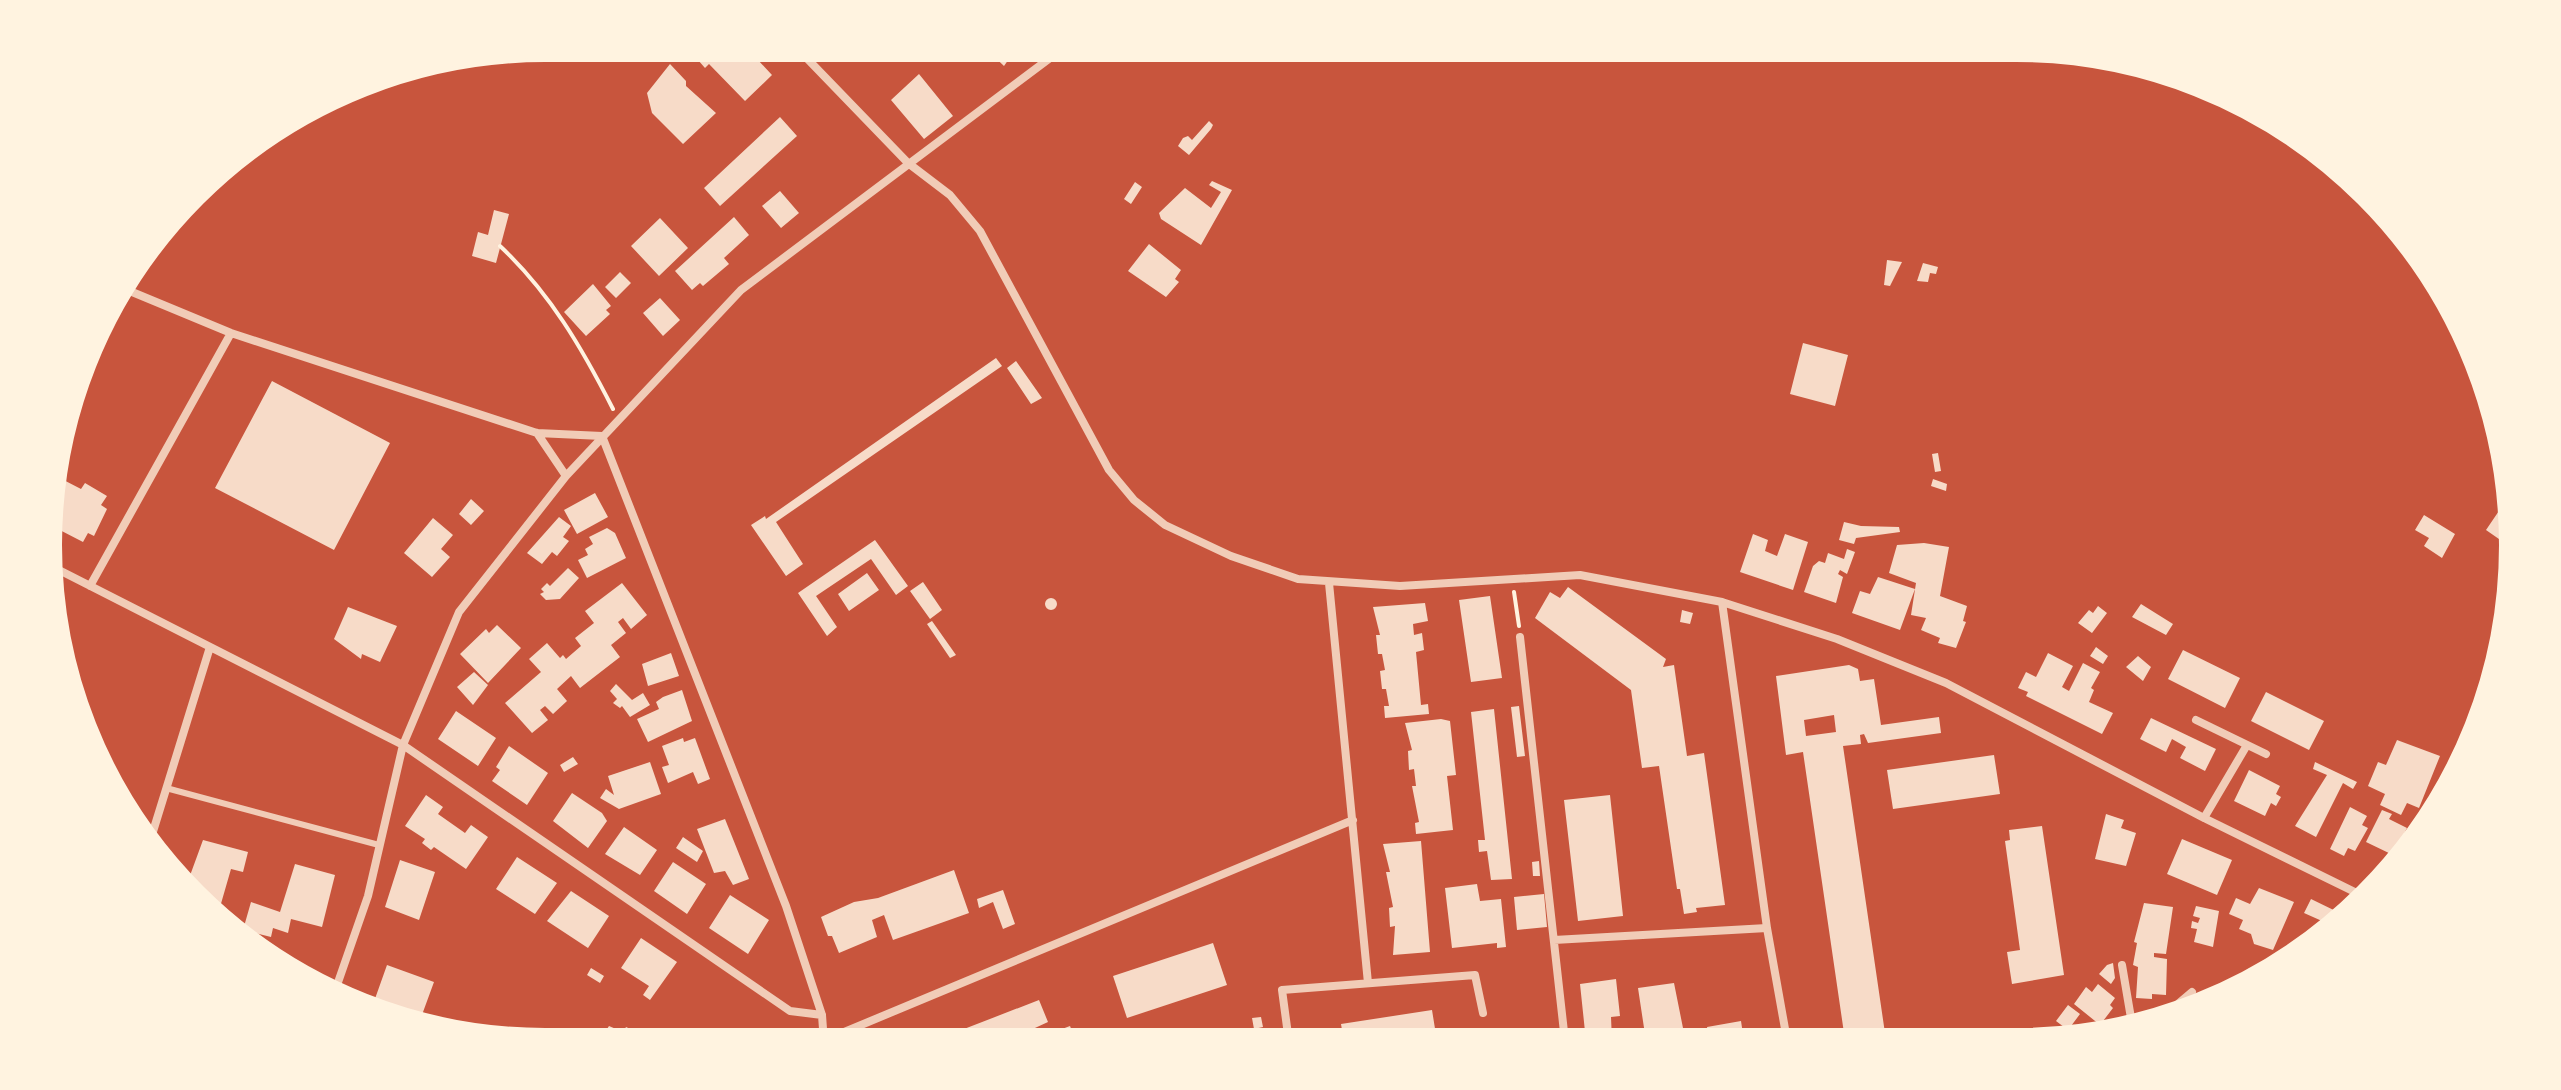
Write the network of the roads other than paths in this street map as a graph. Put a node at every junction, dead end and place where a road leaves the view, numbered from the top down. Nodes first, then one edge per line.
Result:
1 (809, 60) edge
2 (1047, 60) edge
3 (908, 163) junction
4 (132, 292) edge
5 (231, 333) junction
6 (537, 433) junction
7 (602, 436) junction
8 (566, 476) junction
9 (61, 571) edge
10 (1329, 583) junction
11 (90, 586) junction
12 (1722, 602) junction
13 (1520, 637) road end
14 (210, 647) junction
15 (2196, 720) dead end
16 (403, 745) junction
17 (2247, 745) junction
18 (2266, 754) dead end
19 (166, 788) junction
20 (2204, 818) junction
21 (1353, 820) junction
22 (153, 830) edge
23 (379, 845) junction
24 (2355, 892) edge
25 (1767, 928) junction
26 (1554, 940) junction
27 (2122, 965) dead end
28 (338, 983) edge
29 (1368, 983) junction
30 (2192, 992) dead end
31 (2182, 1000) edge
32 (1483, 1013) dead end
33 (822, 1015) junction
34 (2131, 1016) edge
35 (824, 1030) edge
36 (854, 1030) edge
37 (1287, 1030) edge
38 (1564, 1030) edge
39 (1785, 1030) edge

1 - 3 street
2 - 3 street
3 - 7 street
3 - 10 street
4 - 5 street
5 - 6 street
5 - 11 street
6 - 7 street
6 - 8 street
7 - 8 street
7 - 33 street
8 - 16 street
9 - 11 street
10 - 12 street
10 - 21 street
11 - 14 street
12 - 20 street
12 - 25 street
13 - 26 street
14 - 16 street
14 - 19 street
15 - 17 street
16 - 23 street
16 - 33 street
17 - 18 street
17 - 20 street
19 - 22 street
19 - 23 lane
20 - 24 street
21 - 29 street
21 - 36 street
23 - 28 street
25 - 26 street
25 - 39 street
26 - 38 street
27 - 34 street
29 - 32 street
29 - 37 street
30 - 31 street
33 - 35 street

